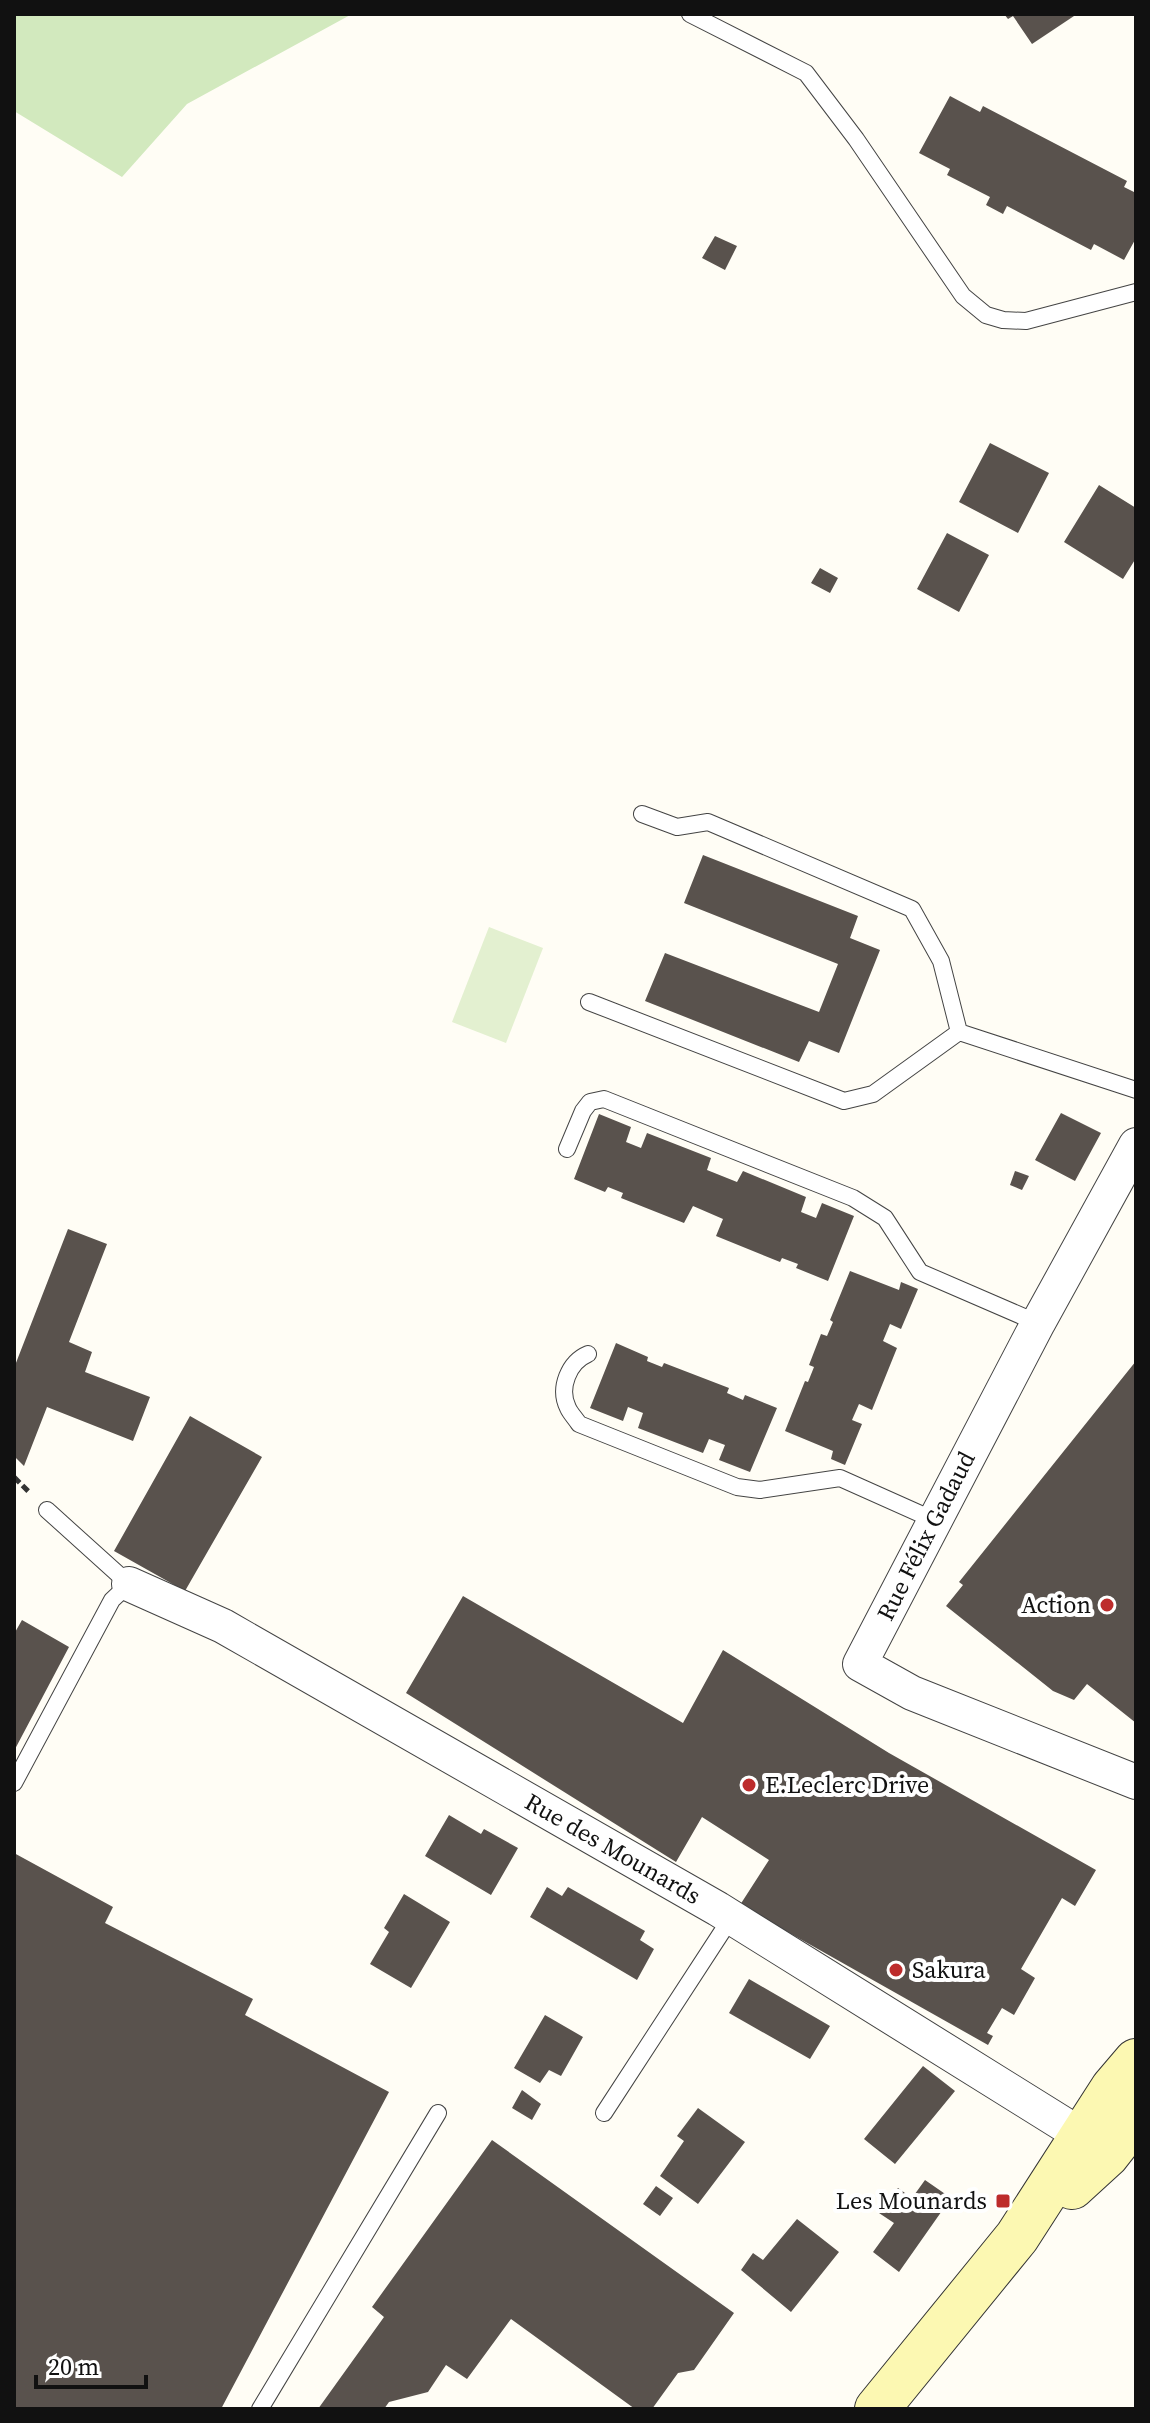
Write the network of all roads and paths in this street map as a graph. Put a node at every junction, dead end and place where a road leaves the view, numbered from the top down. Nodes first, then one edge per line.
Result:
1 (690, 14) edge
2 (1136, 292) edge
3 (642, 814) dead end
4 (589, 1002) dead end
5 (959, 1032) junction
6 (1136, 1090) edge
7 (1136, 1145) edge
8 (567, 1149) dead end
9 (1038, 1323) junction
10 (588, 1354) dead end
11 (47, 1510) dead end
12 (934, 1520) junction
13 (129, 1584) junction
14 (1136, 1782) edge
15 (14, 1783) edge
16 (731, 1918) junction
17 (1136, 2061) edge
18 (438, 2113) dead end
19 (604, 2113) dead end
20 (1136, 2118) edge
21 (1084, 2137) junction
22 (1017, 2237) junction
23 (886, 2406) edge
24 (260, 2409) edge

1 - 2 lane
3 - 5 lane
4 - 5 lane
5 - 6 lane
7 - 9 street, Rue Félix Gadaud
8 - 9 lane
9 - 12 street, Rue Félix Gadaud
10 - 12 lane
11 - 13 lane
12 - 14 street, Rue Félix Gadaud
13 - 15 lane
13 - 16 street, Rue des Mounards
16 - 19 lane
16 - 21 street, Rue des Mounards
17 - 21 main road
18 - 24 lane
20 - 22 main road
21 - 22 main road
22 - 23 main road

